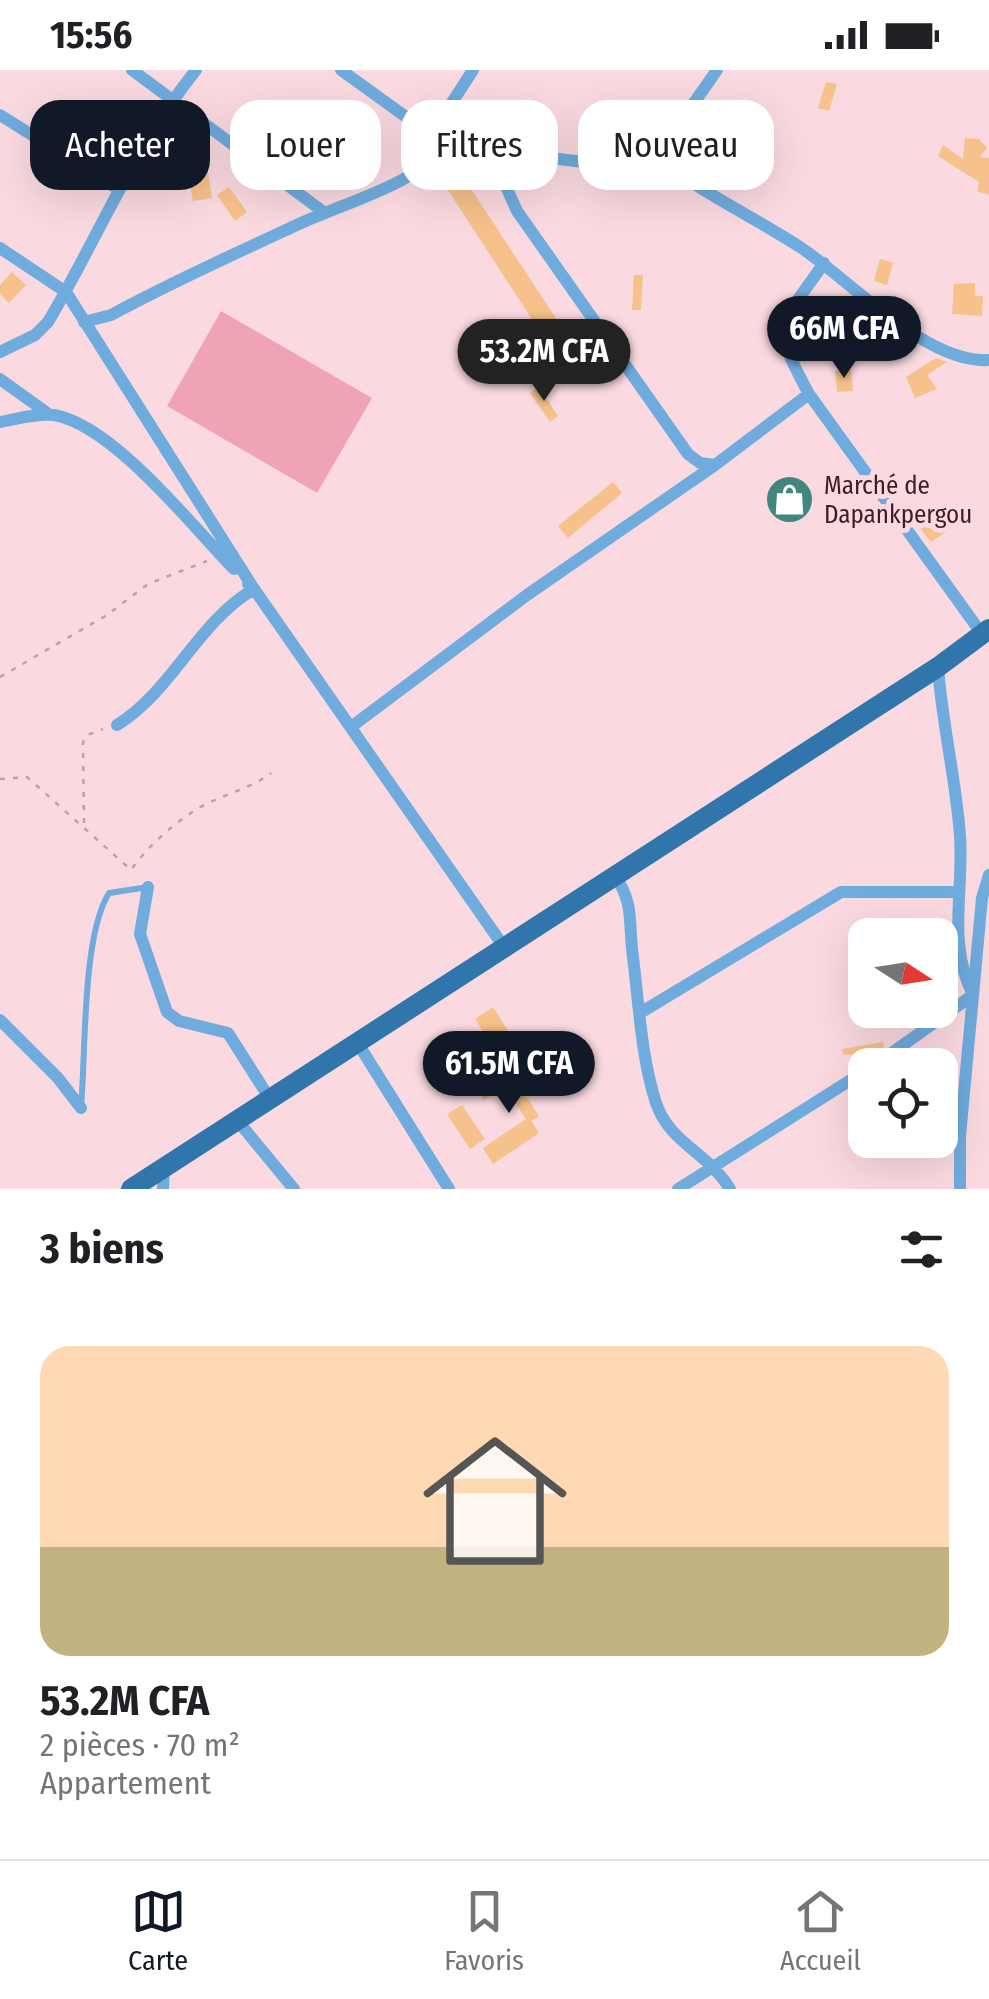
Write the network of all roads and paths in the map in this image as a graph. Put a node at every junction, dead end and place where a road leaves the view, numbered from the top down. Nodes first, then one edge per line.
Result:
1 (132, 70) edge
2 (196, 70) edge
3 (341, 70) edge
4 (473, 70) edge
5 (717, 70) edge
6 (169, 100) edge
7 (173, 100) edge
8 (454, 100) edge
9 (696, 100) edge
10 (401, 113) edge
11 (0, 115) edge
12 (210, 130) edge
13 (30, 134) edge
14 (401, 182) edge
15 (117, 190) edge
16 (508, 190) edge
17 (710, 190) edge
18 (325, 213) junction
19 (0, 248) edge
20 (824, 262) junction
21 (66, 292) junction
22 (84, 322) junction
23 (0, 352) edge
24 (989, 360) edge
25 (0, 379) edge
26 (809, 394) junction
27 (50, 414) junction
28 (0, 422) edge
29 (715, 465) junction
30 (223, 558) junction
31 (254, 589) junction
32 (986, 632) edge
33 (938, 667) junction
34 (0, 677) edge
35 (117, 725) joint
36 (350, 727) junction
37 (271, 773) dead end
38 (0, 779) edge
39 (84, 824) junction
40 (615, 875) junction
41 (989, 876) edge
42 (148, 887) joint
43 (958, 892) junction
44 (504, 946) junction
45 (973, 995) junction
46 (640, 1012) junction
47 (0, 1020) edge
48 (357, 1042) junction
49 (898, 1048) edge
50 (848, 1082) edge
51 (270, 1099) junction
52 (81, 1108) joint
53 (237, 1120) junction
54 (716, 1165) junction
55 (163, 1179) edge
56 (131, 1189) edge
57 (294, 1189) edge
58 (449, 1189) edge
59 (678, 1189) edge
60 (730, 1189) edge
61 (960, 1189) edge

1 - 6 street
2 - 7 street
3 - 10 street
4 - 8 street
5 - 9 street
11 - 13 street
12 - 18 street
14 - 18 street
15 - 21 street
16 - 29 street
17 - 20 street
18 - 22 street
19 - 21 street
20 - 24 street
20 - 26 street
21 - 22 street
21 - 23 street
22 - 31 street
25 - 27 street
26 - 29 street
26 - 32 street
27 - 28 street
27 - 30 street
29 - 36 street
30 - 31 street
30 - 34 path
31 - 35 street
31 - 36 street
32 - 33 main road
33 - 40 main road
33 - 43 street
35 - 39 path
36 - 44 street
37 - 39 path
38 - 39 path
40 - 44 main road
40 - 46 street
41 - 45 street
42 - 51 street
42 - 52 lane
43 - 45 street
43 - 46 street
44 - 48 main road
45 - 49 street
45 - 61 street
46 - 54 street
47 - 52 street
48 - 51 main road
48 - 58 street
50 - 54 street
51 - 53 main road
53 - 55 main road
53 - 57 street
54 - 59 street
54 - 60 street
55 - 56 main road

